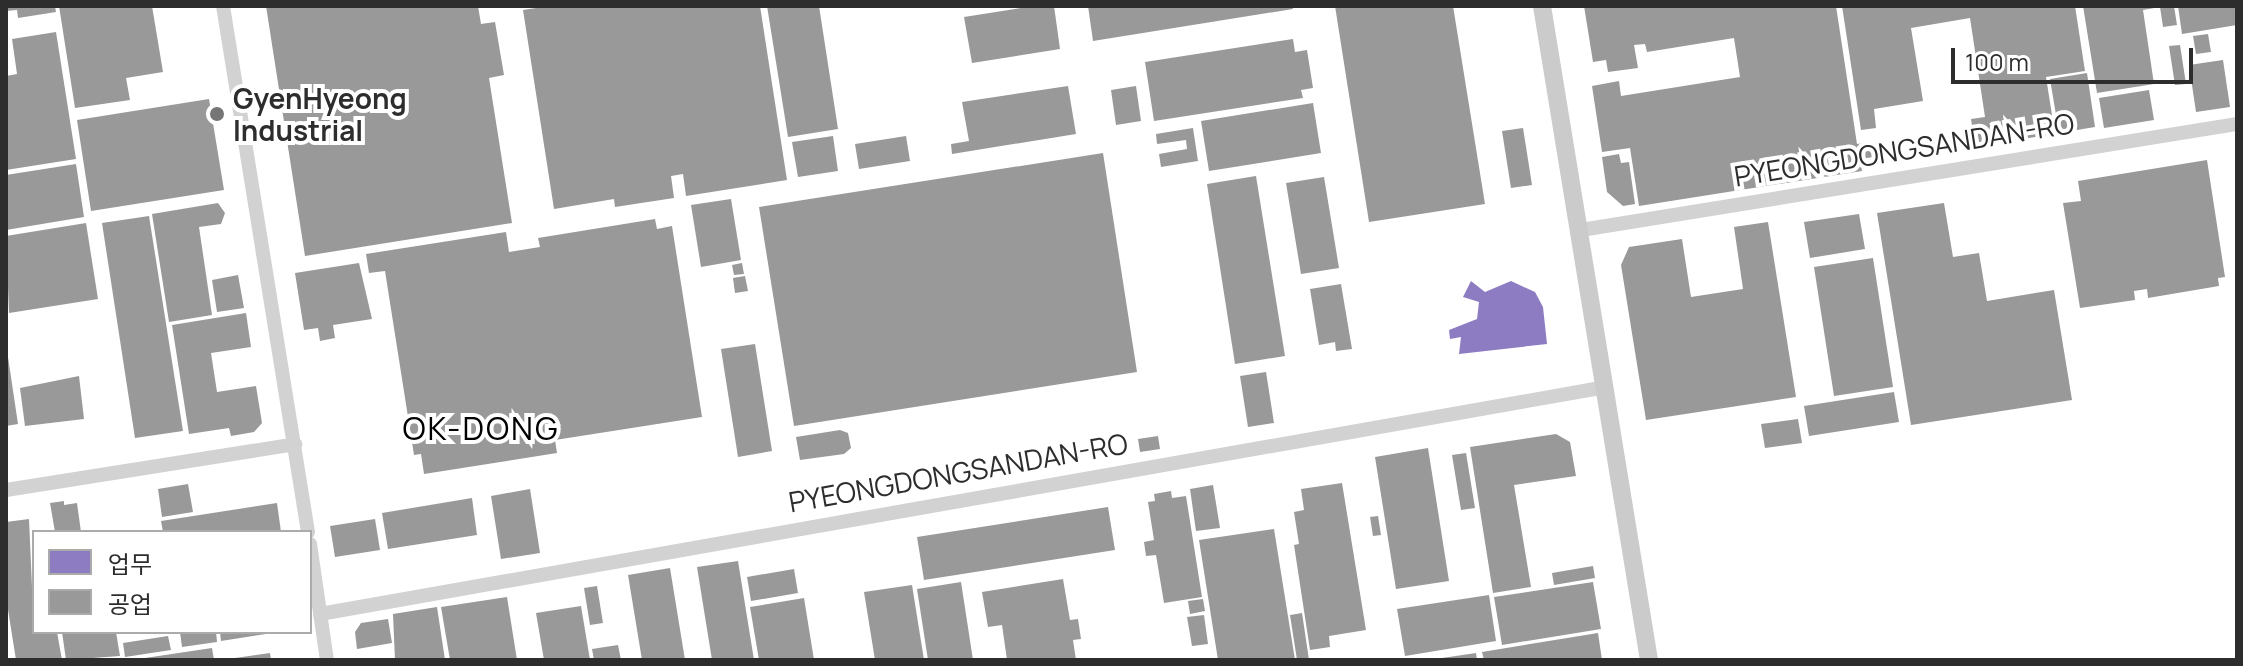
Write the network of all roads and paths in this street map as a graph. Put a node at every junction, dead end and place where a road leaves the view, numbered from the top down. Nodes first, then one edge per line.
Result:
1 (223, 6) edge
2 (1542, 6) edge
3 (2237, 124) edge
4 (1581, 230) junction
5 (1606, 387) junction
6 (295, 444) junction
7 (6, 490) edge
8 (308, 530) edge
9 (312, 558) edge
10 (320, 614) junction
11 (327, 660) edge
12 (1649, 660) edge

1 - 6 street
2 - 4 street
3 - 4 street, PYEONGDONGSANDAN-RO
4 - 5 street
5 - 10 street, PYEONGDONGSANDAN-RO
5 - 12 street
6 - 7 street
6 - 8 street
9 - 10 street
10 - 11 street

